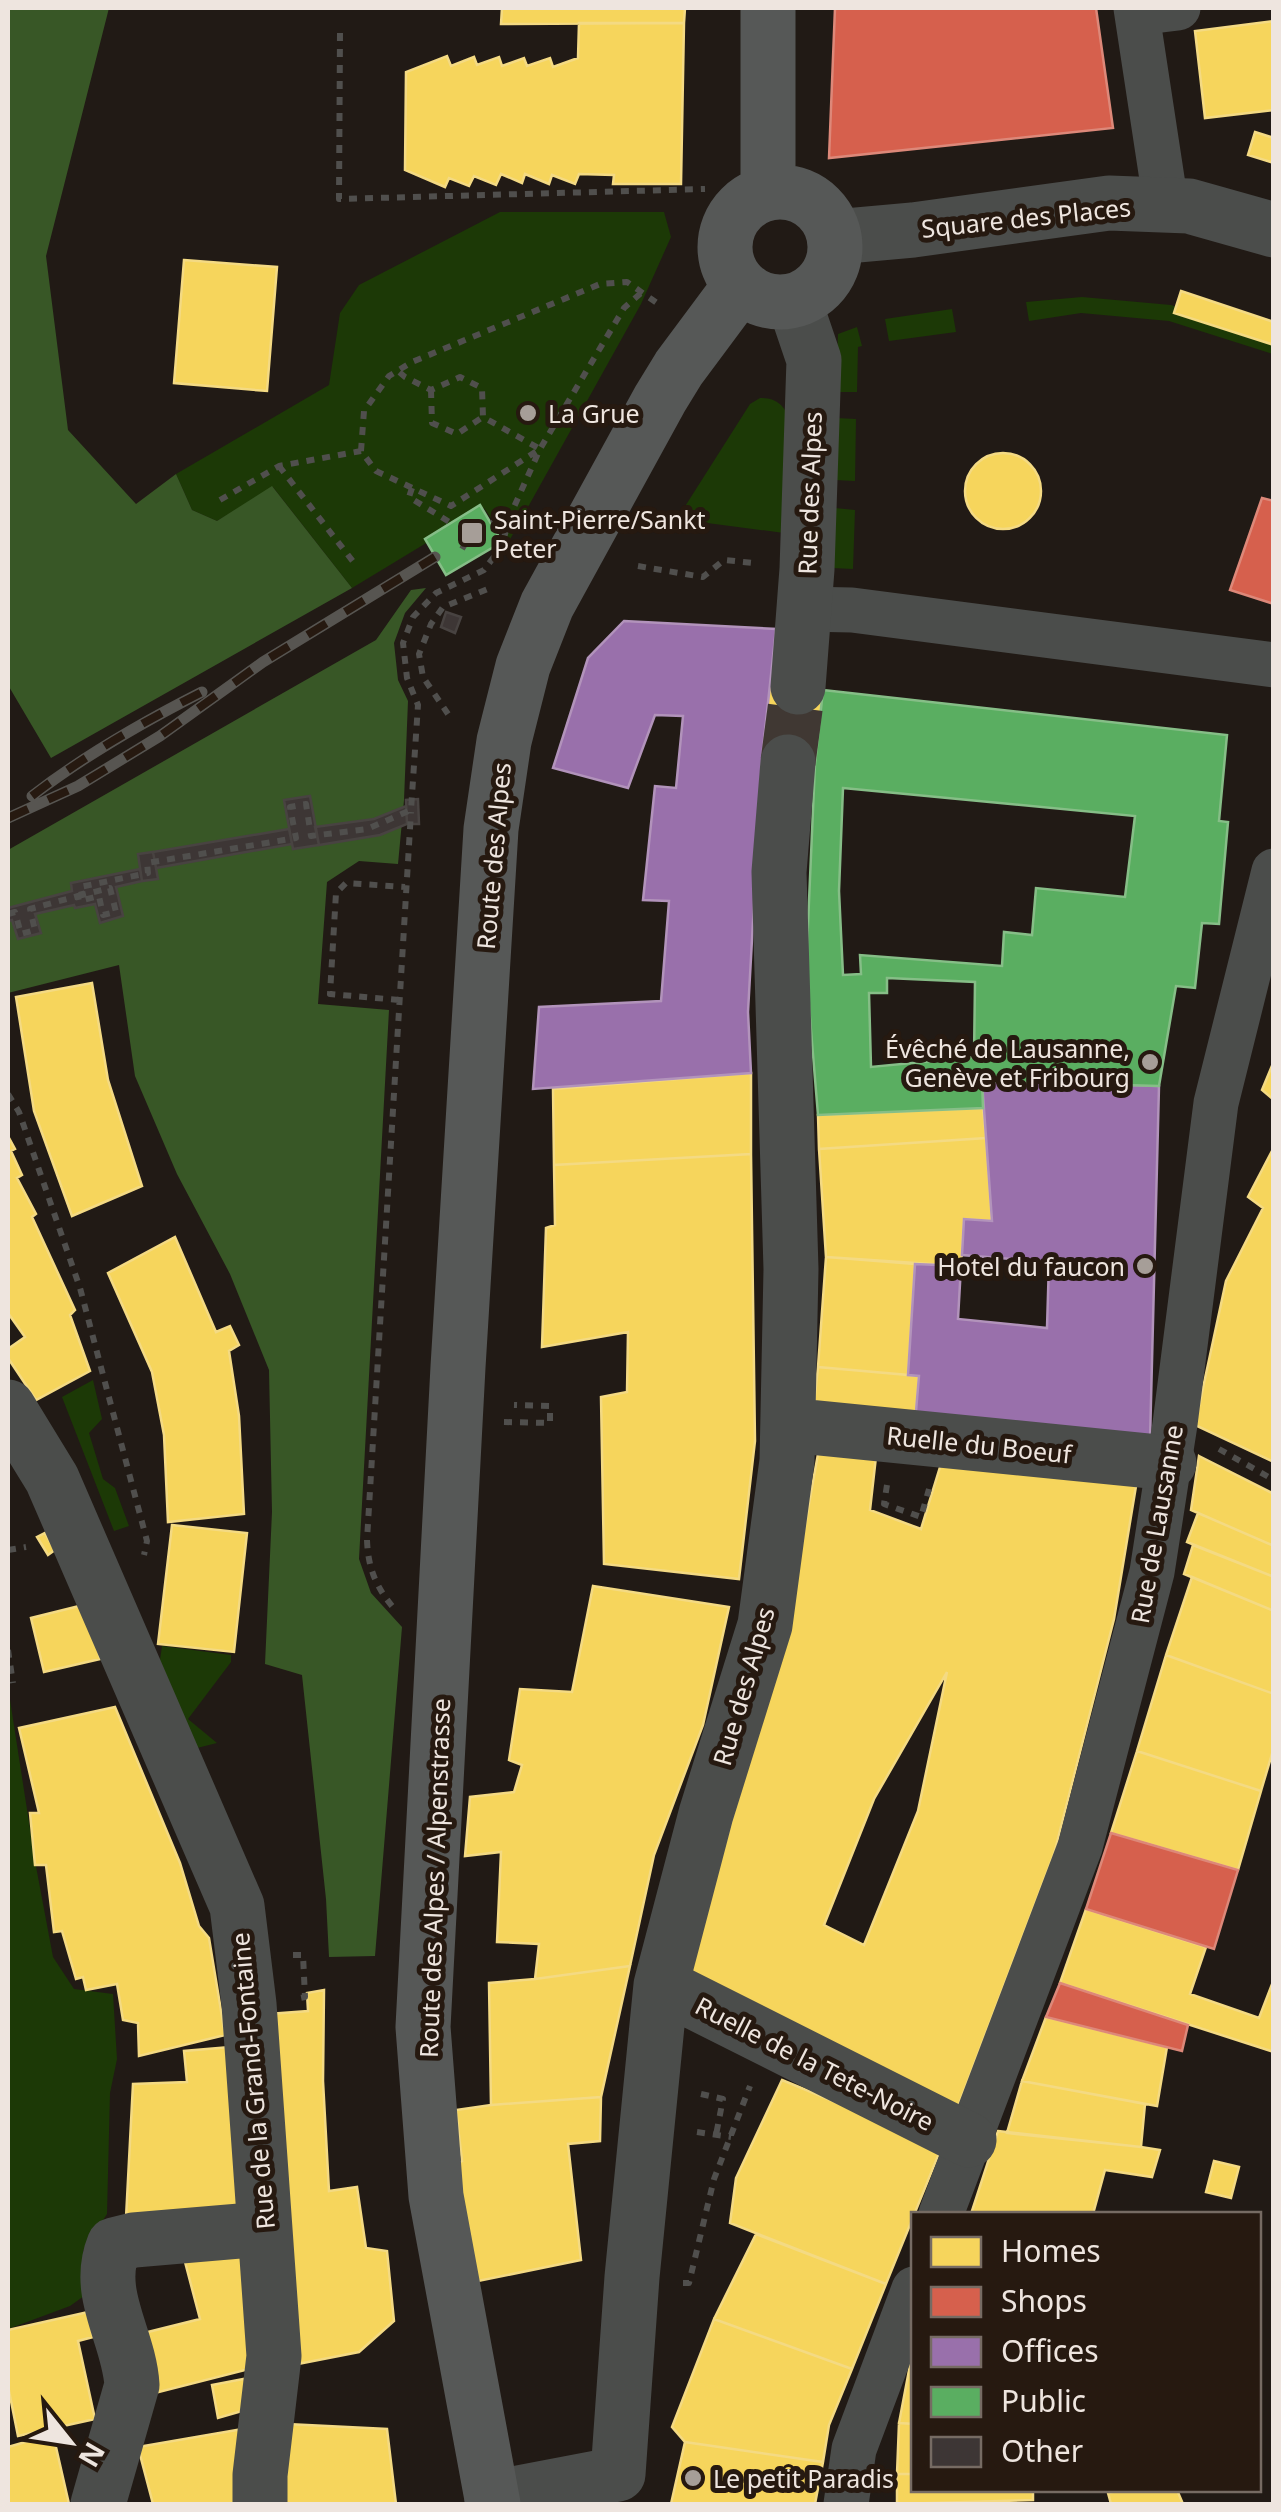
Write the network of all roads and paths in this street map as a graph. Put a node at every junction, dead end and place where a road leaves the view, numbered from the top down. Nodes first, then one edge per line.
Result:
1 (768, 8) edge
2 (1150, 9) edge
3 (340, 34) dead end
4 (705, 189) dead end
5 (768, 193) junction
6 (1166, 205) junction
7 (1274, 230) edge
8 (835, 237) junction
9 (740, 286) junction
10 (642, 292) junction
11 (794, 301) junction
12 (657, 303) dead end
13 (398, 370) junction
14 (431, 390) junction
15 (483, 417) junction
16 (540, 449) junction
17 (362, 451) junction
18 (279, 466) junction
19 (412, 488) junction
20 (220, 500) dead end
21 (508, 518) junction
22 (451, 523) dead end
23 (491, 523) dead end
24 (472, 533) dead end
25 (462, 549) dead end
26 (354, 564) dead end
27 (638, 566) dead end
28 (493, 587) dead end
29 (806, 589) junction
30 (1274, 665) edge
31 (798, 688) tunnel mouth
32 (448, 714) dead end
33 (788, 762) tunnel mouth
34 (411, 810) junction
35 (1274, 872) edge
36 (406, 888) junction
37 (8, 914) edge
38 (399, 1000) junction
39 (8, 1094) edge
40 (458, 1367) joint
41 (514, 1405) dead end
42 (544, 1406) dead end
43 (8, 1407) edge
44 (789, 1426) junction
45 (1172, 1444) junction
46 (1274, 1480) edge
47 (103, 1595) junction
48 (397, 1611) dead end
49 (8, 1650) edge
50 (13, 1683) dead end
51 (661, 1985) junction
52 (767, 2038) junction
53 (969, 2140) junction
54 (942, 2212) edge
55 (264, 2229) junction
56 (632, 2277) junction
57 (911, 2297) edge
58 (619, 2489) edge
59 (492, 2501) edge
60 (98, 2504) edge
61 (260, 2504) edge
62 (846, 2504) edge

1 - 5 main road
2 - 6 street
3 - 4 path
5 - 8 main road
5 - 9 main road
6 - 7 street, Square des Places
6 - 8 street, Square des Places
8 - 11 main road
9 - 11 main road
9 - 40 main road, Route des Alpes
10 - 12 path
10 - 13 path
10 - 16 path
11 - 29 street, Rue des Alpes
13 - 14 path
13 - 17 path
14 - 15 path
14 - 15 path
15 - 16 path
16 - 19 path
16 - 21 path
17 - 18 path
17 - 19 path
18 - 20 path
18 - 26 path
19 - 22 path
21 - 23 path
21 - 34 path
24 - 25 path
27 - 29 path
28 - 32 path
29 - 30 street
29 - 31 street, Rue des Alpes
33 - 44 street, Rue des Alpes
34 - 36 path
34 - 37 path
35 - 45 street, Rue de Lausanne
36 - 38 path
36 - 38 path
38 - 48 path
39 - 47 path
40 - 59 main road, Route des Alpes / Alpenstrasse
41 - 42 path
43 - 47 street, Rue de la Grand-Fontaine
44 - 45 street, Ruelle du Boeuf
44 - 51 street, Rue des Alpes
45 - 46 path
45 - 53 street, Rue de Lausanne
47 - 55 street, Rue de la Grand-Fontaine
49 - 50 path
51 - 52 street, Ruelle de la Tete-Noire
51 - 56 street, Rue des Alpes
52 - 53 street, Ruelle de la Tete-Noire
52 - 56 path
53 - 54 street, Rue de Lausanne
55 - 60 street
55 - 61 street, Rue de la Grand-Fontaine
56 - 58 street, Rue des Alpes
57 - 62 street
58 - 59 street, Rue des Alpes

